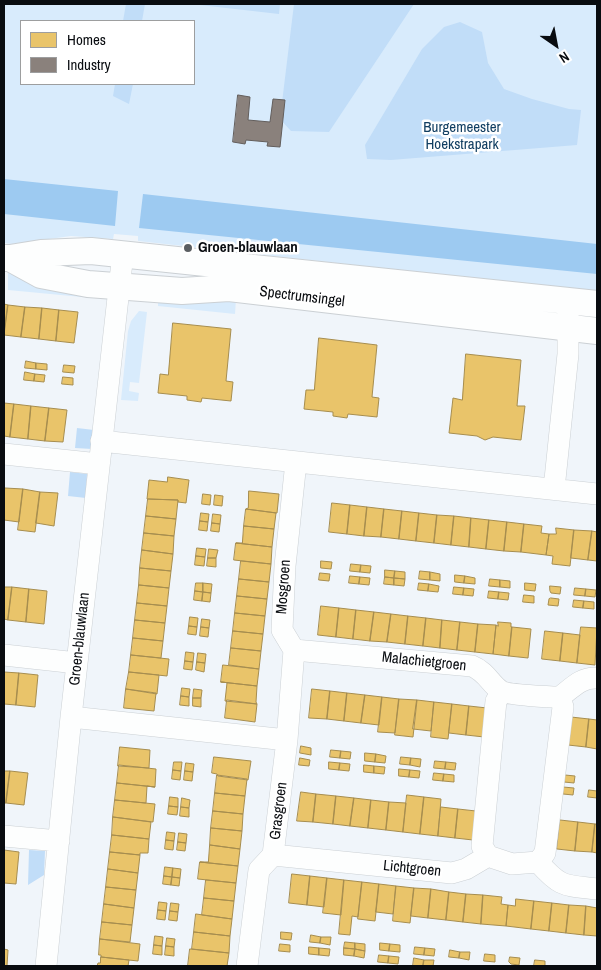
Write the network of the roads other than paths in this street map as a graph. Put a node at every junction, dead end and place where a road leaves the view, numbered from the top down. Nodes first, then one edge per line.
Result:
1 (123, 253) junction
2 (7, 258) edge
3 (119, 286) junction
4 (570, 301) junction
5 (597, 304) edge
6 (567, 328) junction
7 (597, 331) edge
8 (101, 441) junction
9 (4, 454) edge
10 (296, 462) junction
11 (99, 464) junction
12 (554, 490) junction
13 (597, 494) edge
14 (294, 650) junction
15 (4, 655) edge
16 (78, 663) junction
17 (597, 678) edge
18 (502, 692) junction
19 (560, 697) junction
20 (71, 717) junction
21 (287, 740) junction
22 (4, 836) edge
23 (59, 841) junction
24 (274, 854) junction
25 (488, 856) junction
26 (538, 862) junction
27 (597, 889) edge
28 (46, 966) edge
29 (247, 966) edge

1 - 2 street, Spectrumsingel
1 - 3 street, Groen-blauwlaan
1 - 4 street, Spectrumsingel
2 - 3 street, Spectrumsingel
3 - 6 street, Spectrumsingel
3 - 8 street, Groen-blauwlaan
4 - 5 street, Spectrumsingel
4 - 6 street
6 - 7 street, Spectrumsingel
6 - 12 street
8 - 10 street
8 - 11 street, Groen-blauwlaan
9 - 11 street
10 - 12 street
10 - 14 street, Mosgroen
11 - 16 street, Groen-blauwlaan
12 - 13 street
14 - 18 street, Malachietgroen
14 - 21 street
15 - 16 street
16 - 20 street, Groen-blauwlaan
17 - 19 street
18 - 19 street
18 - 25 street
19 - 26 street
20 - 21 street
20 - 23 street, Groen-blauwlaan
21 - 24 street, Grasgroen
22 - 23 street
23 - 28 street, Groen-blauwlaan
24 - 25 street, Lichtgroen
24 - 29 street, Grasgroen
25 - 26 street
26 - 27 street

